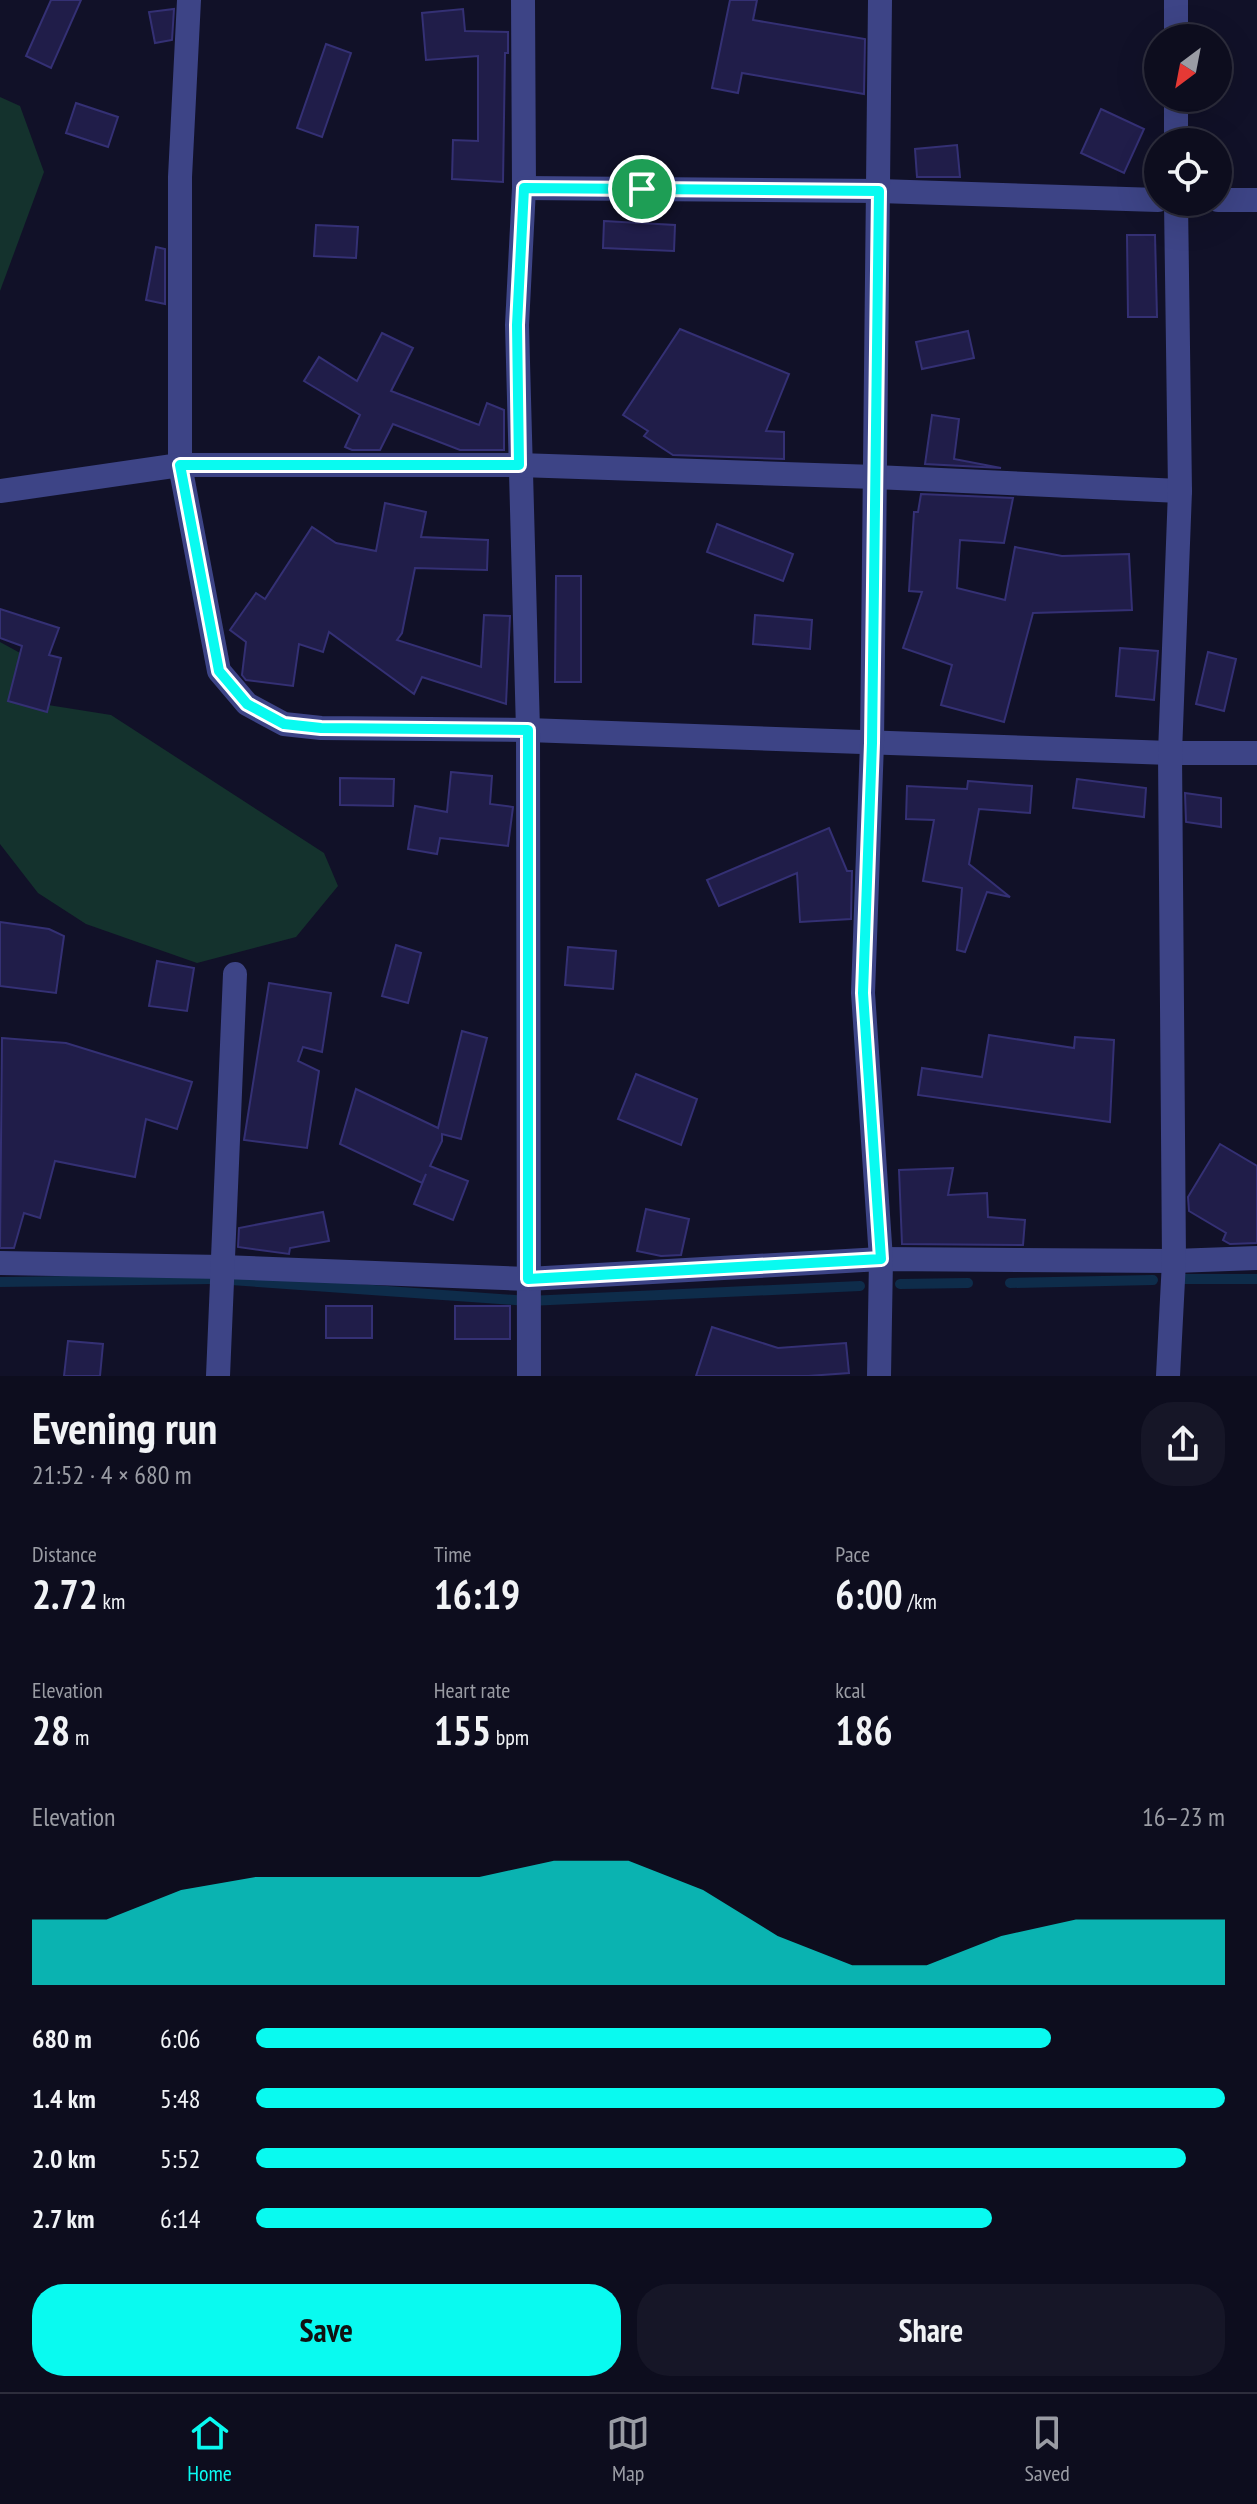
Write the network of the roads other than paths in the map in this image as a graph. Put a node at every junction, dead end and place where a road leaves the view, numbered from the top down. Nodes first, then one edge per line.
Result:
1 (189, 0) edge
2 (523, 0) edge
3 (880, 0) edge
4 (1176, 0) edge
5 (1176, 24) edge
6 (524, 188) junction
7 (879, 191) junction
8 (1144, 200) edge
9 (1232, 200) edge
10 (1257, 200) edge
11 (1176, 216) edge
12 (180, 465) junction
13 (519, 465) junction
14 (875, 477) junction
15 (0, 491) edge
16 (1180, 491) junction
17 (528, 730) junction
18 (872, 743) junction
19 (1170, 753) junction
20 (1257, 753) edge
21 (235, 974) dead end
22 (1257, 1258) edge
23 (881, 1259) junction
24 (1174, 1261) junction
25 (0, 1263) edge
26 (222, 1267) junction
27 (528, 1279) junction
28 (218, 1376) edge
29 (529, 1376) edge
30 (879, 1376) edge
31 (1168, 1376) edge

1 - 12 street
2 - 6 street
3 - 7 street
4 - 5 street
6 - 7 street
6 - 13 street
7 - 8 street
7 - 14 street
9 - 10 street
11 - 16 street
12 - 13 street
12 - 15 street
12 - 17 street
13 - 14 street
13 - 17 street
14 - 16 street
14 - 18 street
16 - 19 street
17 - 18 street
17 - 27 street
18 - 19 street
18 - 23 street
19 - 20 street
19 - 24 street
21 - 26 street
22 - 24 street
23 - 24 street
23 - 27 street
23 - 30 street
24 - 31 street
25 - 26 street
26 - 27 street
26 - 28 street
27 - 29 street

